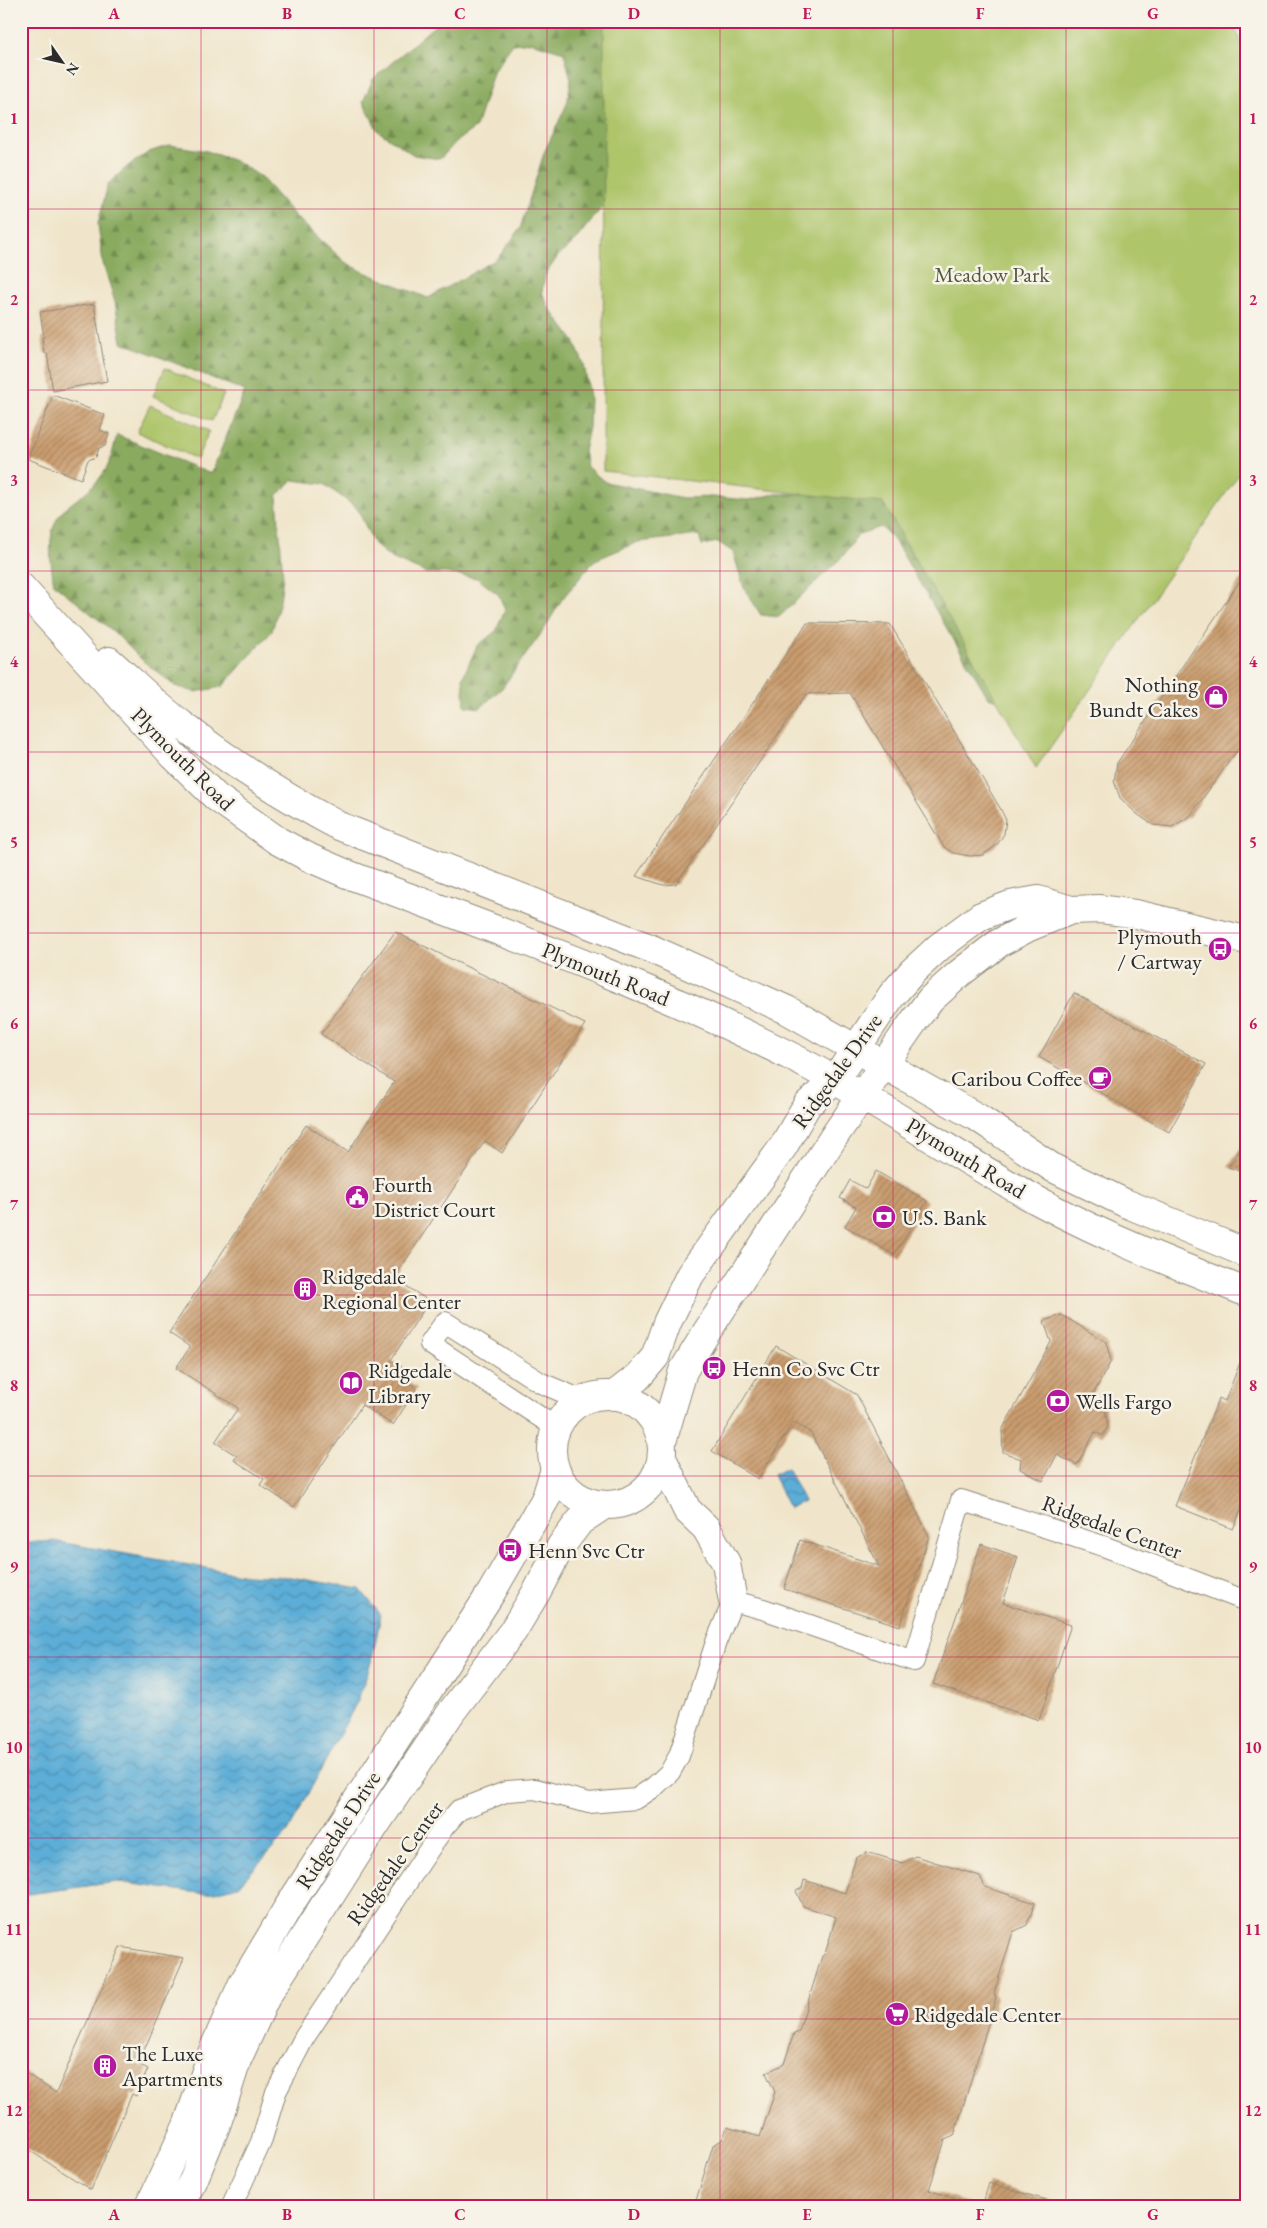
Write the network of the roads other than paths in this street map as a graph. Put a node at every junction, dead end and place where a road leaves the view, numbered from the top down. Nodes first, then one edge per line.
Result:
1 (21, 586) edge
2 (377, 840) junction
3 (359, 878) junction
4 (1071, 910) junction
5 (1246, 940) edge
6 (856, 1049) junction
7 (883, 1065) junction
8 (835, 1080) junction
9 (863, 1095) junction
10 (1126, 1245) junction
11 (1246, 1253) edge
12 (1246, 1292) edge
13 (1246, 1308) edge
14 (613, 1396) junction
15 (584, 1400) junction
16 (555, 1433) junction
17 (662, 1450) junction
18 (555, 1469) junction
19 (634, 1498) junction
20 (604, 1506) junction
21 (687, 1510) junction
22 (732, 1601) junction
23 (1246, 1601) edge
24 (149, 2207) edge
25 (178, 2207) edge
26 (231, 2207) edge

1 - 2 street, Plymouth Road
1 - 3 street, Plymouth Road
2 - 3 street
2 - 6 street, Plymouth Road
3 - 8 street, Plymouth Road
4 - 5 street, Ridgedale Drive
4 - 6 street, Ridgedale Drive
4 - 7 street, Ridgedale Drive
6 - 7 street, Plymouth Road
6 - 8 street, Ridgedale Drive
7 - 9 street, Ridgedale Drive
7 - 11 street, Plymouth Road
8 - 9 street, Plymouth Road
8 - 14 street, Ridgedale Drive
9 - 10 street, Plymouth Road
9 - 17 street, Ridgedale Drive
10 - 12 street, Plymouth Road
10 - 13 street
14 - 15 street
14 - 17 street
15 - 16 street
15 - 16 street
16 - 18 street
17 - 19 street
17 - 21 street
18 - 20 street
18 - 24 street, Ridgedale Drive
19 - 20 street
19 - 21 street
20 - 25 street, Ridgedale Drive
21 - 22 street
22 - 23 street, Ridgedale Center
22 - 26 street, Ridgedale Center

